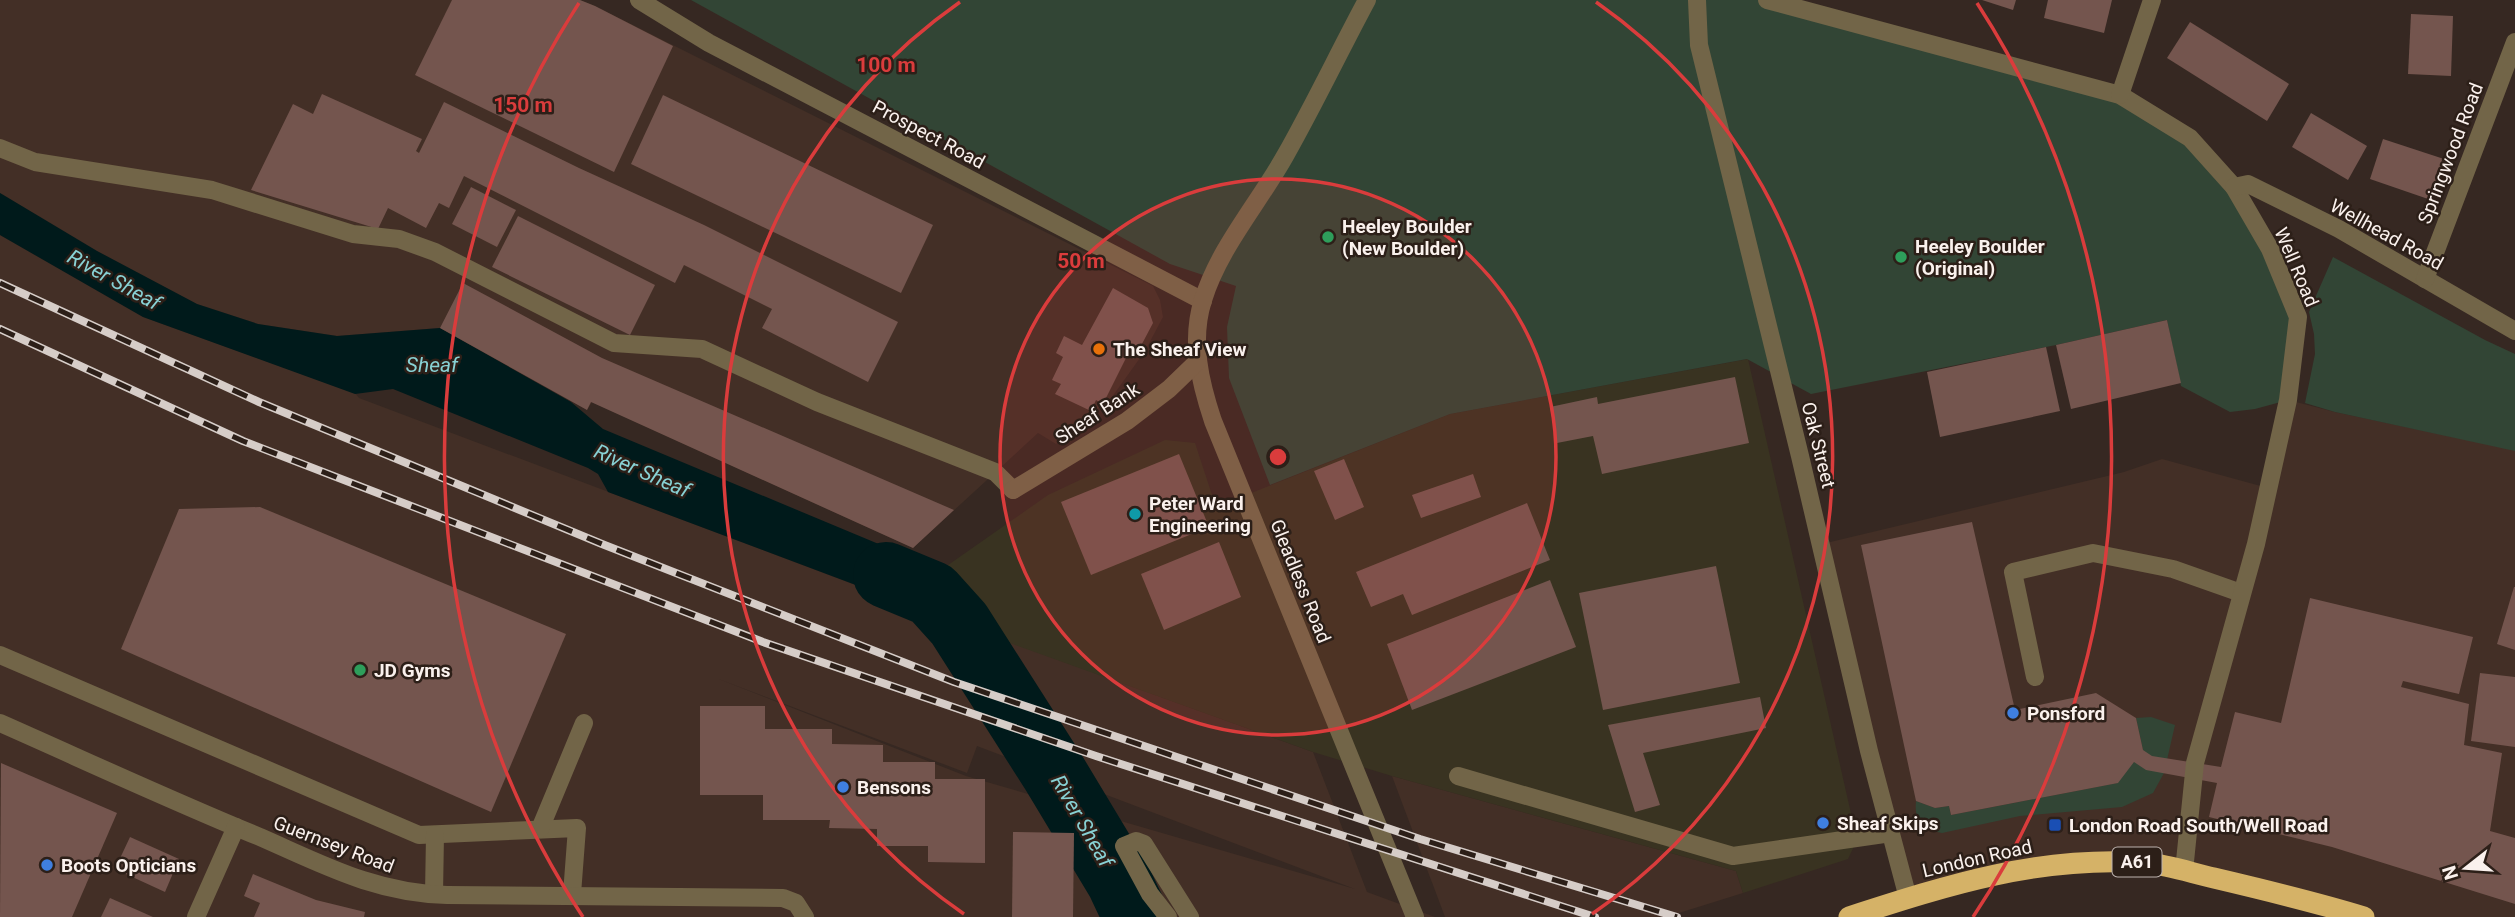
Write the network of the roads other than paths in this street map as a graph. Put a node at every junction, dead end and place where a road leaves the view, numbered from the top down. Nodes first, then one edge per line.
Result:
1 (639, 0) edge
2 (1367, 0) edge
3 (1697, 0) edge
4 (1767, 0) edge
5 (2152, 0) edge
6 (2515, 42) edge
7 (2120, 95) junction
8 (0, 148) edge
9 (2234, 187) junction
10 (2425, 279) junction
11 (1203, 301) junction
12 (2515, 331) edge
13 (1197, 362) junction
14 (2241, 593) junction
15 (0, 655) edge
16 (2035, 677) dead end
17 (0, 723) edge
18 (584, 723) dead end
19 (1458, 776) dead end
20 (236, 827) junction
21 (540, 829) junction
22 (1891, 833) junction
23 (435, 835) junction
24 (2184, 871) junction
25 (434, 894) junction
26 (572, 894) junction
27 (1908, 898) junction
28 (802, 911) edge
29 (196, 917) edge
30 (1168, 917) edge
31 (1190, 917) edge
32 (1415, 917) edge
33 (1849, 917) edge
34 (2364, 917) edge

1 - 11 street, Prospect Road
2 - 11 street, Gleadless Road
3 - 22 street, Oak Street
4 - 7 street, Well Road
5 - 7 street
6 - 10 street, Springwood Road
7 - 9 street, Well Road
8 - 13 street, Sheaf Bank
9 - 10 street, Wellhead Road
9 - 14 street, Well Road
10 - 12 street, Wellhead Road
11 - 13 street, Gleadless Road
13 - 32 street, Gleadless Road
14 - 16 street
14 - 24 street, Well Road
15 - 23 street
17 - 20 street, Guernsey Road
18 - 21 street
19 - 22 street
20 - 25 street, Guernsey Road
20 - 29 street
21 - 23 street
21 - 26 street
22 - 27 street, Oak Street
23 - 25 street
24 - 27 highway, London Road / A61
24 - 34 highway, London Road / A61
25 - 26 street, Guernsey Road
26 - 28 street, Guernsey Road
27 - 33 highway, London Road / A61
30 - 31 street

